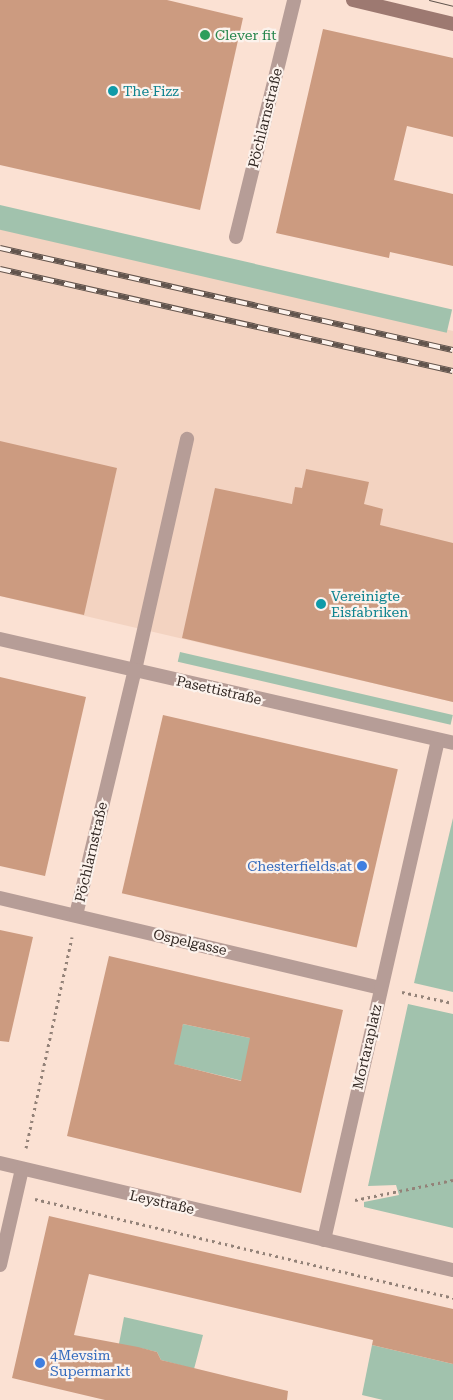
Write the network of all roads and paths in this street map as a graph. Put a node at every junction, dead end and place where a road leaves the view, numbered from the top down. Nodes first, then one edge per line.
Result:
1 (294, 0) edge
2 (352, 0) edge
3 (453, 24) edge
4 (236, 237) dead end
5 (187, 439) dead end
6 (0, 639) edge
7 (135, 670) junction
8 (438, 740) junction
9 (453, 743) edge
10 (0, 898) edge
11 (76, 915) junction
12 (380, 988) junction
13 (453, 1003) edge
14 (0, 1163) edge
15 (22, 1169) junction
16 (453, 1180) edge
17 (31, 1198) dead end
18 (348, 1201) dead end
19 (324, 1240) junction
20 (0, 1265) edge
21 (453, 1270) edge
22 (453, 1298) edge

1 - 4 street, Pöchlarnstraße
2 - 3 main road
5 - 7 street, Pöchlarnstraße
6 - 7 street, Pasettistraße
7 - 8 street, Pasettistraße
7 - 11 street, Pöchlarnstraße
8 - 9 street
8 - 12 street, Mortaraplatz
10 - 11 street, Ospelgasse
11 - 12 street, Ospelgasse
11 - 15 path, Pöchlarnstraße
12 - 13 path
12 - 19 street, Mortaraplatz
14 - 15 street, Leystraße
15 - 19 street, Leystraße
15 - 20 street
16 - 18 path
17 - 22 path
19 - 21 street

